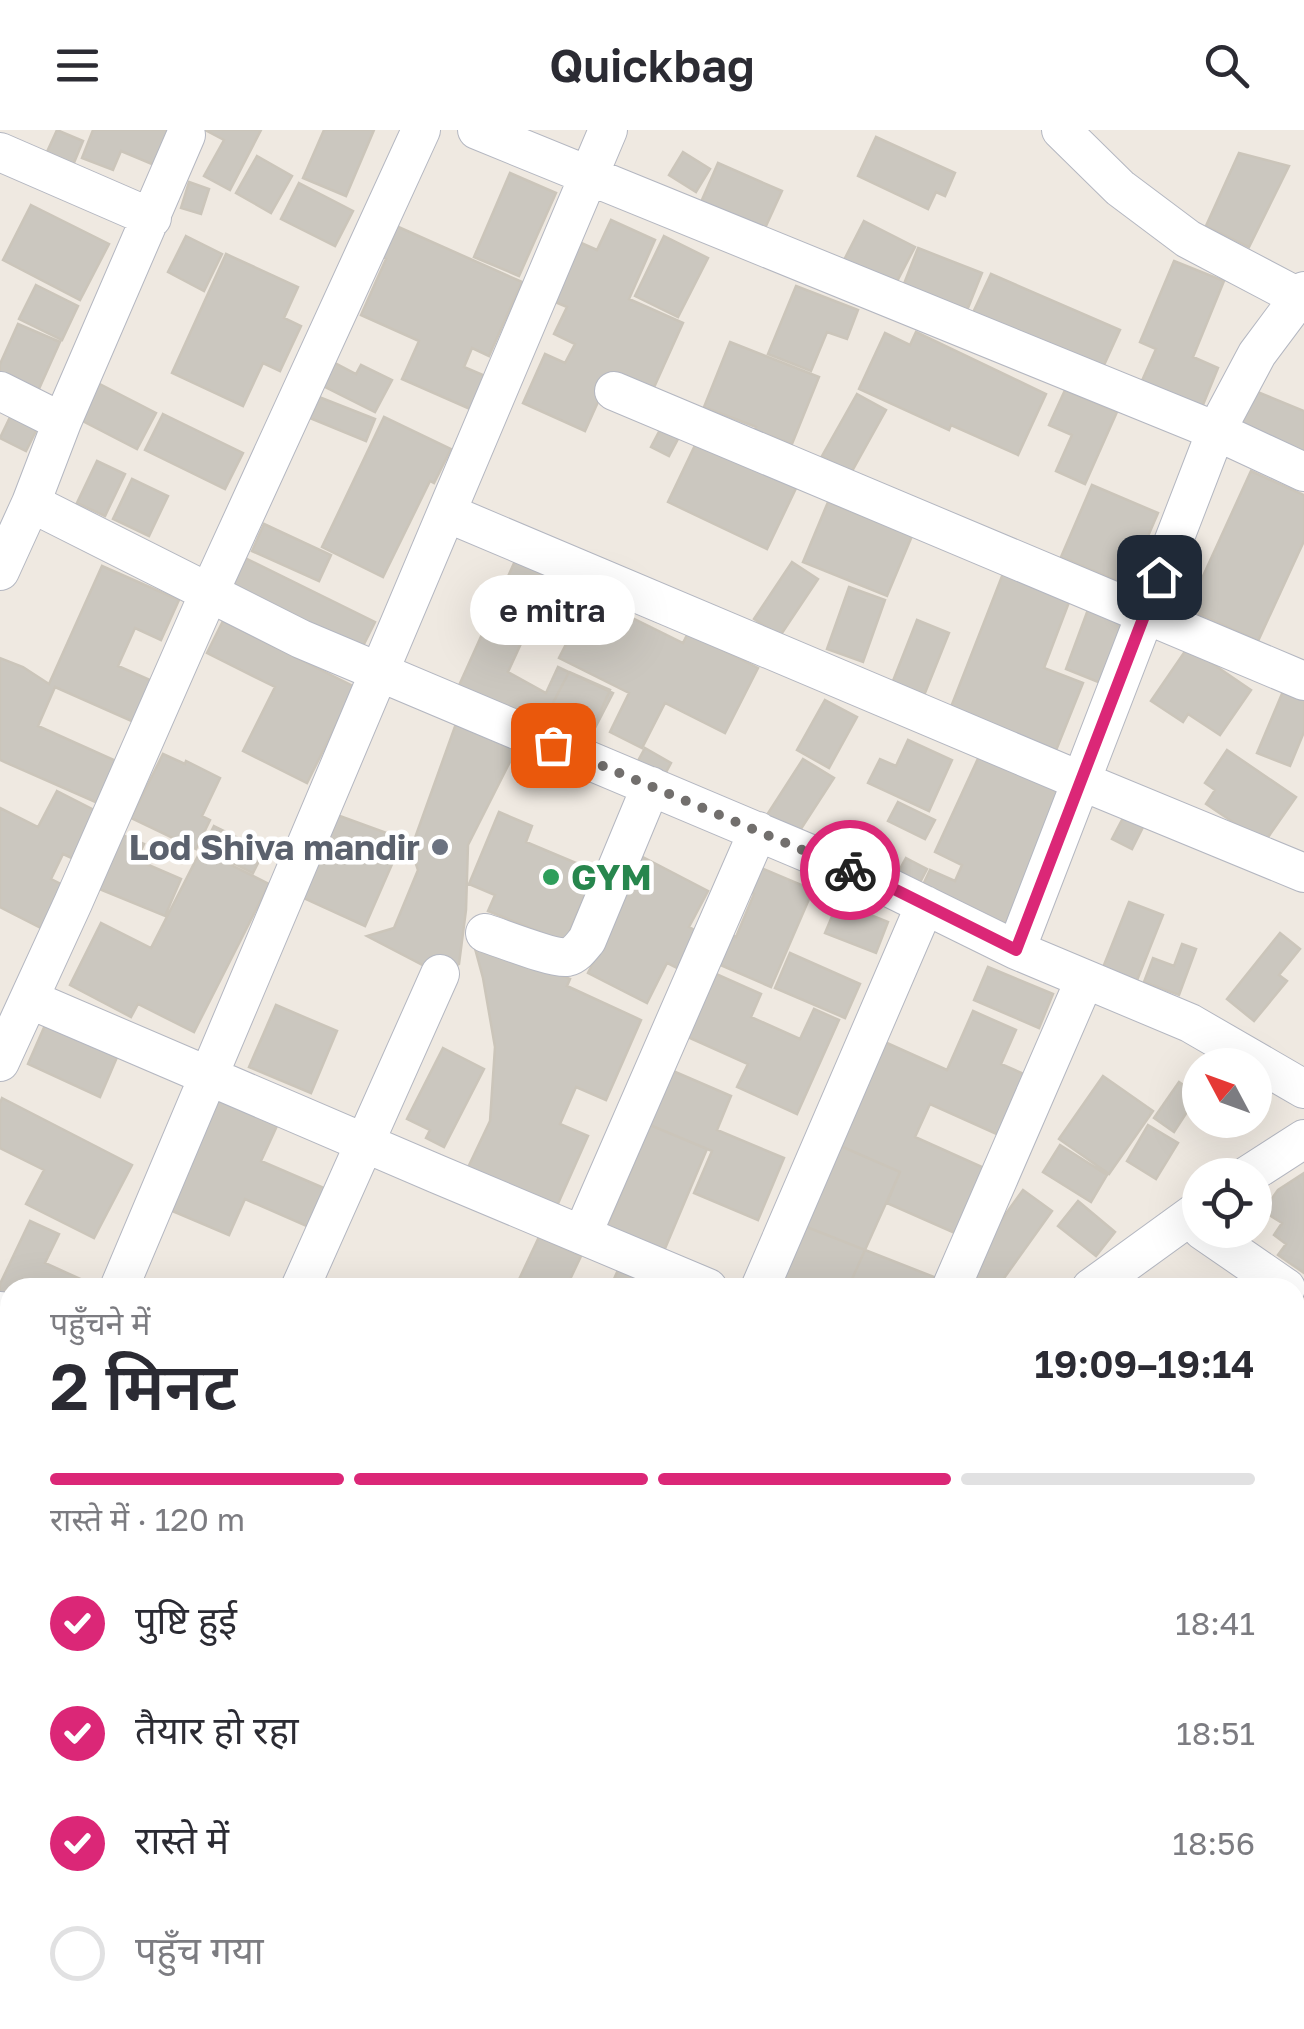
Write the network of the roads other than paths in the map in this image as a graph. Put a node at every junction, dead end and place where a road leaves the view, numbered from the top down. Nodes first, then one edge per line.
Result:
1 (421, 130) edge
2 (476, 130) edge
3 (608, 130) edge
4 (1061, 130) edge
5 (186, 136) dead end
6 (0, 152) edge
7 (588, 175) junction
8 (152, 218) junction
9 (1302, 296) edge
10 (0, 392) edge
11 (614, 392) dead end
12 (62, 422) junction
13 (1216, 431) junction
14 (1304, 472) edge
15 (31, 503) junction
16 (447, 513) junction
17 (0, 571) edge
18 (209, 593) junction
19 (1145, 614) junction
20 (380, 672) junction
21 (1304, 681) edge
22 (1081, 782) junction
23 (651, 786) junction
24 (758, 831) junction
25 (1304, 873) edge
26 (926, 905) junction
27 (485, 933) dead end
28 (1016, 950) junction
29 (440, 974) dead end
30 (1085, 979) junction
31 (29, 998) junction
32 (0, 1062) edge
33 (208, 1076) junction
34 (1304, 1089) edge
35 (1304, 1139) edge
36 (363, 1143) junction
37 (1272, 1160) edge
38 (1182, 1231) edge
39 (582, 1235) junction
40 (1232, 1248) edge
41 (124, 1278) edge
42 (304, 1278) edge
43 (684, 1278) edge
44 (764, 1278) edge
45 (955, 1278) edge
46 (1106, 1278) edge
47 (1273, 1278) edge

1 - 18 street
2 - 7 street
3 - 7 street
4 - 9 street
5 - 8 street
6 - 8 street
7 - 13 street
7 - 16 street
8 - 12 street
9 - 13 street
10 - 12 street
11 - 19 street
12 - 15 street
13 - 14 street
13 - 19 street
15 - 17 street
15 - 18 street
16 - 20 street
16 - 22 street
18 - 20 street
18 - 31 street
19 - 21 street
19 - 22 street
20 - 23 street
20 - 33 street
22 - 25 street
22 - 28 street
23 - 24 street
23 - 27 street
24 - 26 street
24 - 39 street
26 - 28 street
26 - 44 street
28 - 30 street
29 - 36 street
30 - 34 street
30 - 45 street
31 - 32 street
31 - 33 street
33 - 36 street
33 - 41 street
35 - 37 street
36 - 39 street
36 - 42 street
38 - 46 street
39 - 43 street
40 - 47 street

